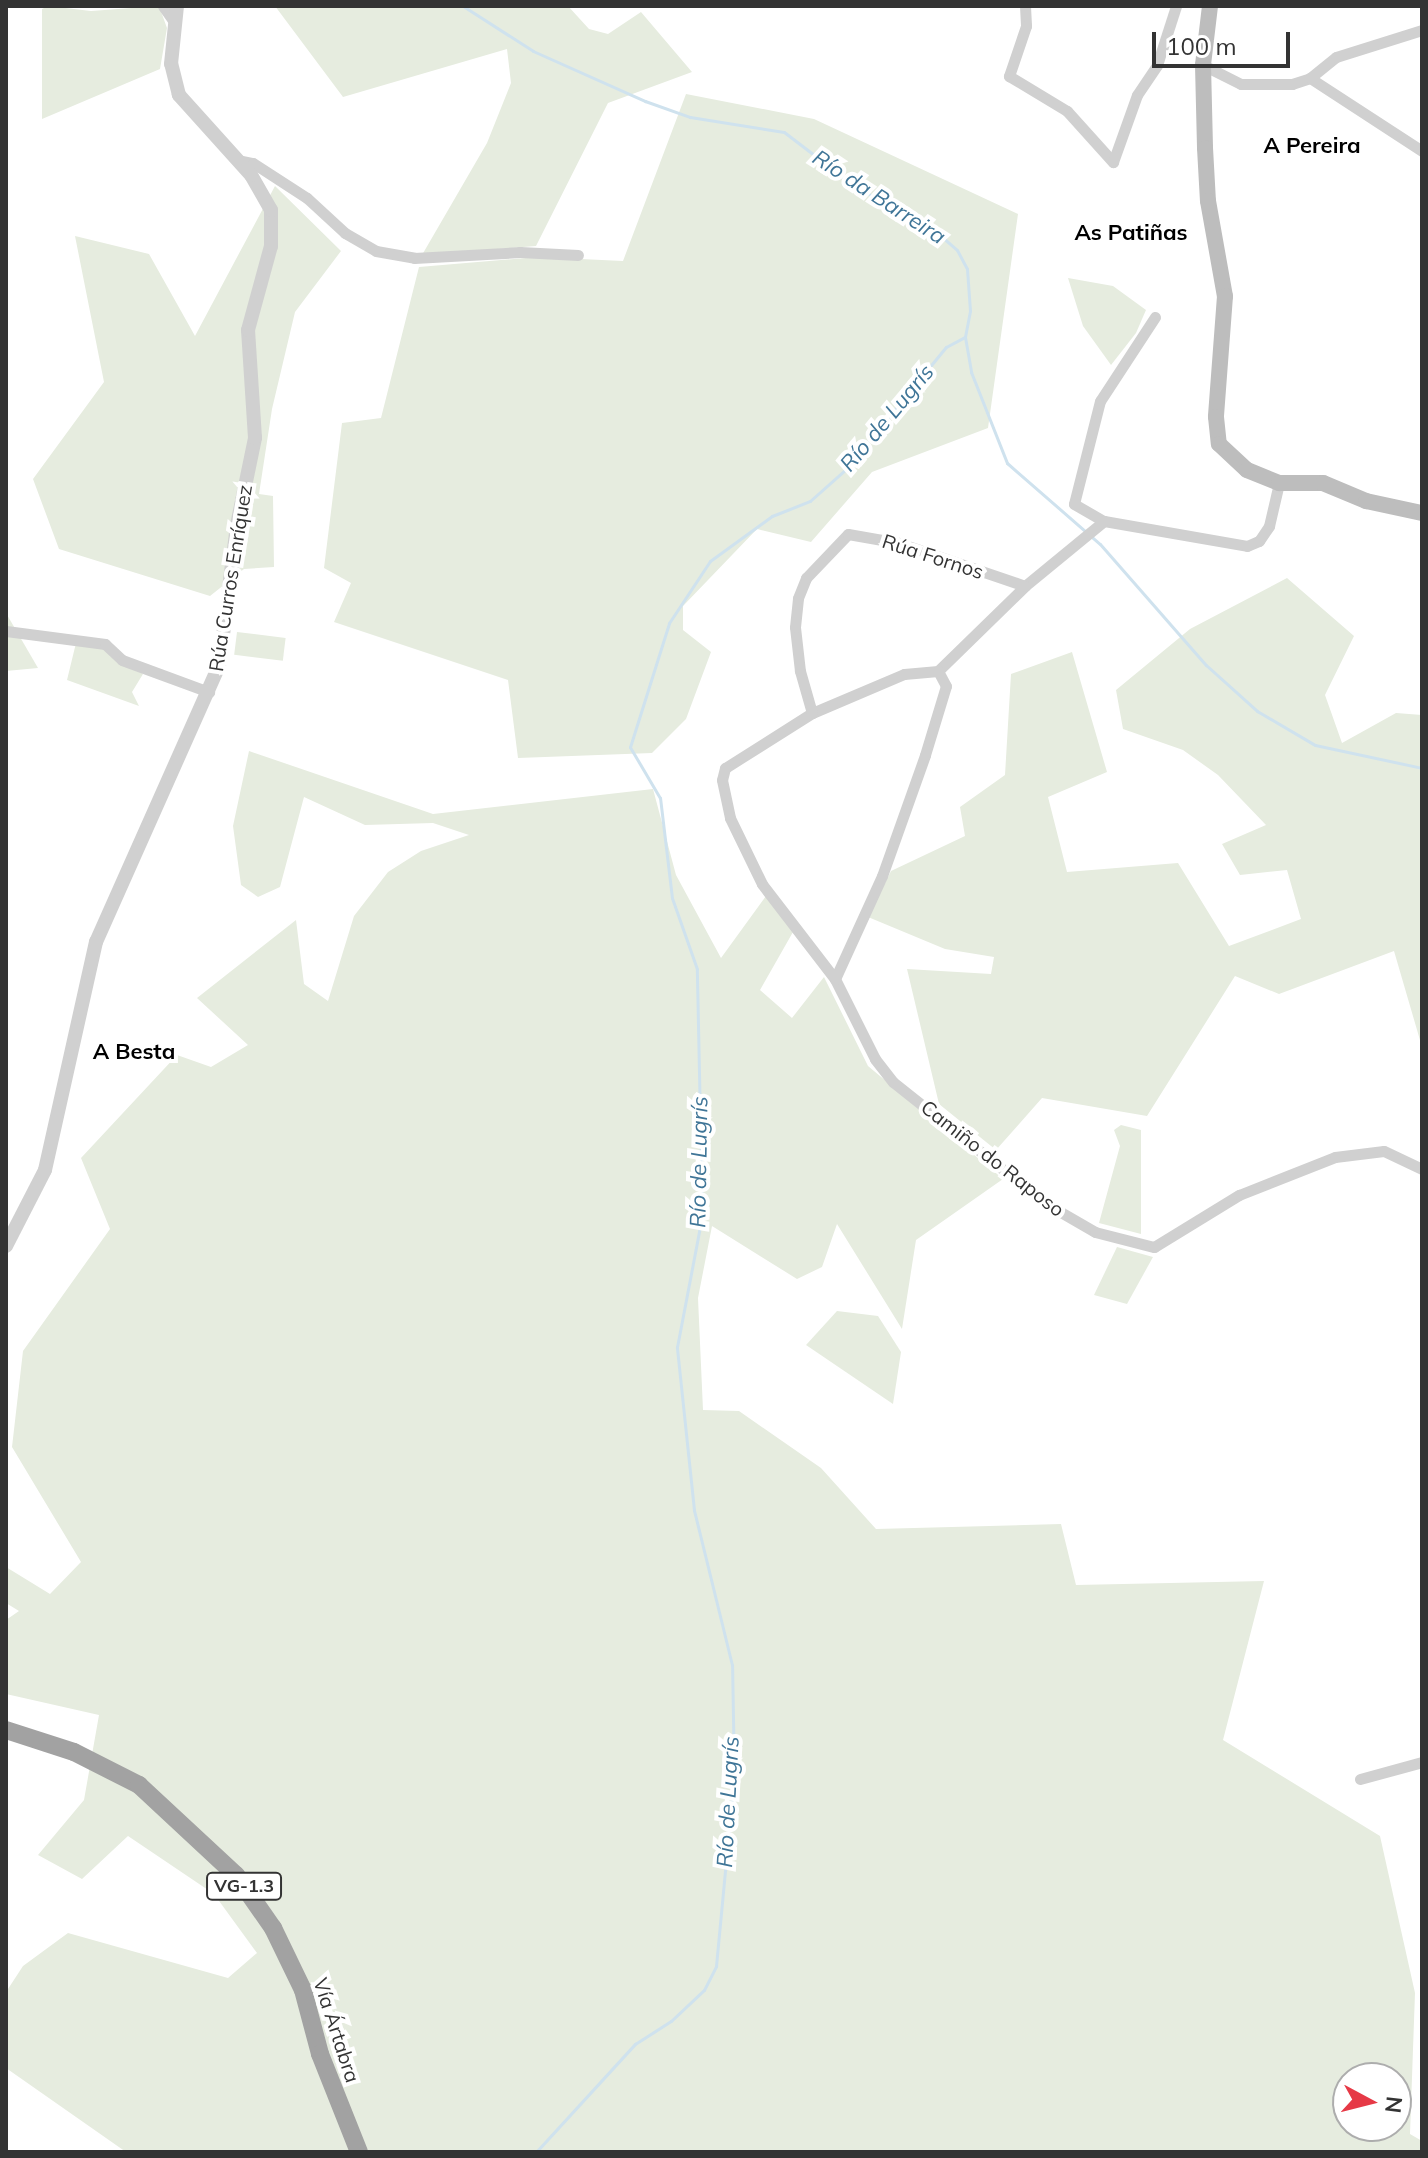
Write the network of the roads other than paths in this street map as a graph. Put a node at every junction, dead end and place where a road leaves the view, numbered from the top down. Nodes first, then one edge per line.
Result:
1 (163, 6) edge
2 (177, 6) edge
3 (1025, 6) edge
4 (1176, 6) edge
5 (1210, 6) edge
6 (174, 22) junction
7 (1422, 30) edge
8 (1203, 65) junction
9 (1310, 78) junction
10 (1422, 151) edge
11 (237, 160) junction
12 (578, 255) dead end
13 (1155, 317) dead end
14 (1279, 483) junction
15 (1421, 510) edge
16 (1104, 521) junction
17 (1025, 586) junction
18 (6, 631) edge
19 (938, 671) junction
20 (209, 692) junction
21 (812, 713) junction
22 (835, 979) junction
23 (1422, 1169) edge
24 (6, 1246) edge
25 (6, 1730) edge
26 (1422, 1762) edge
27 (1360, 1779) dead end
28 (359, 2152) edge

1 - 6 street
2 - 6 street, Rúa Curros Enríquez
3 - 4 street
5 - 8 main road
6 - 11 street, Rúa Curros Enríquez
7 - 9 street
8 - 9 street
8 - 14 main road
9 - 10 street
11 - 12 street
11 - 20 street, Rúa Curros Enríquez
13 - 16 street
14 - 15 main road
14 - 16 street
16 - 17 street
17 - 19 street
17 - 21 street, Rúa Fornos
18 - 20 street
19 - 21 street
19 - 22 street
20 - 24 street, Rúa Curros Enríquez
21 - 22 street
22 - 23 street, Camiño do Raposo
25 - 28 highway, Vía Ártabra / VG-1.3
26 - 27 street

